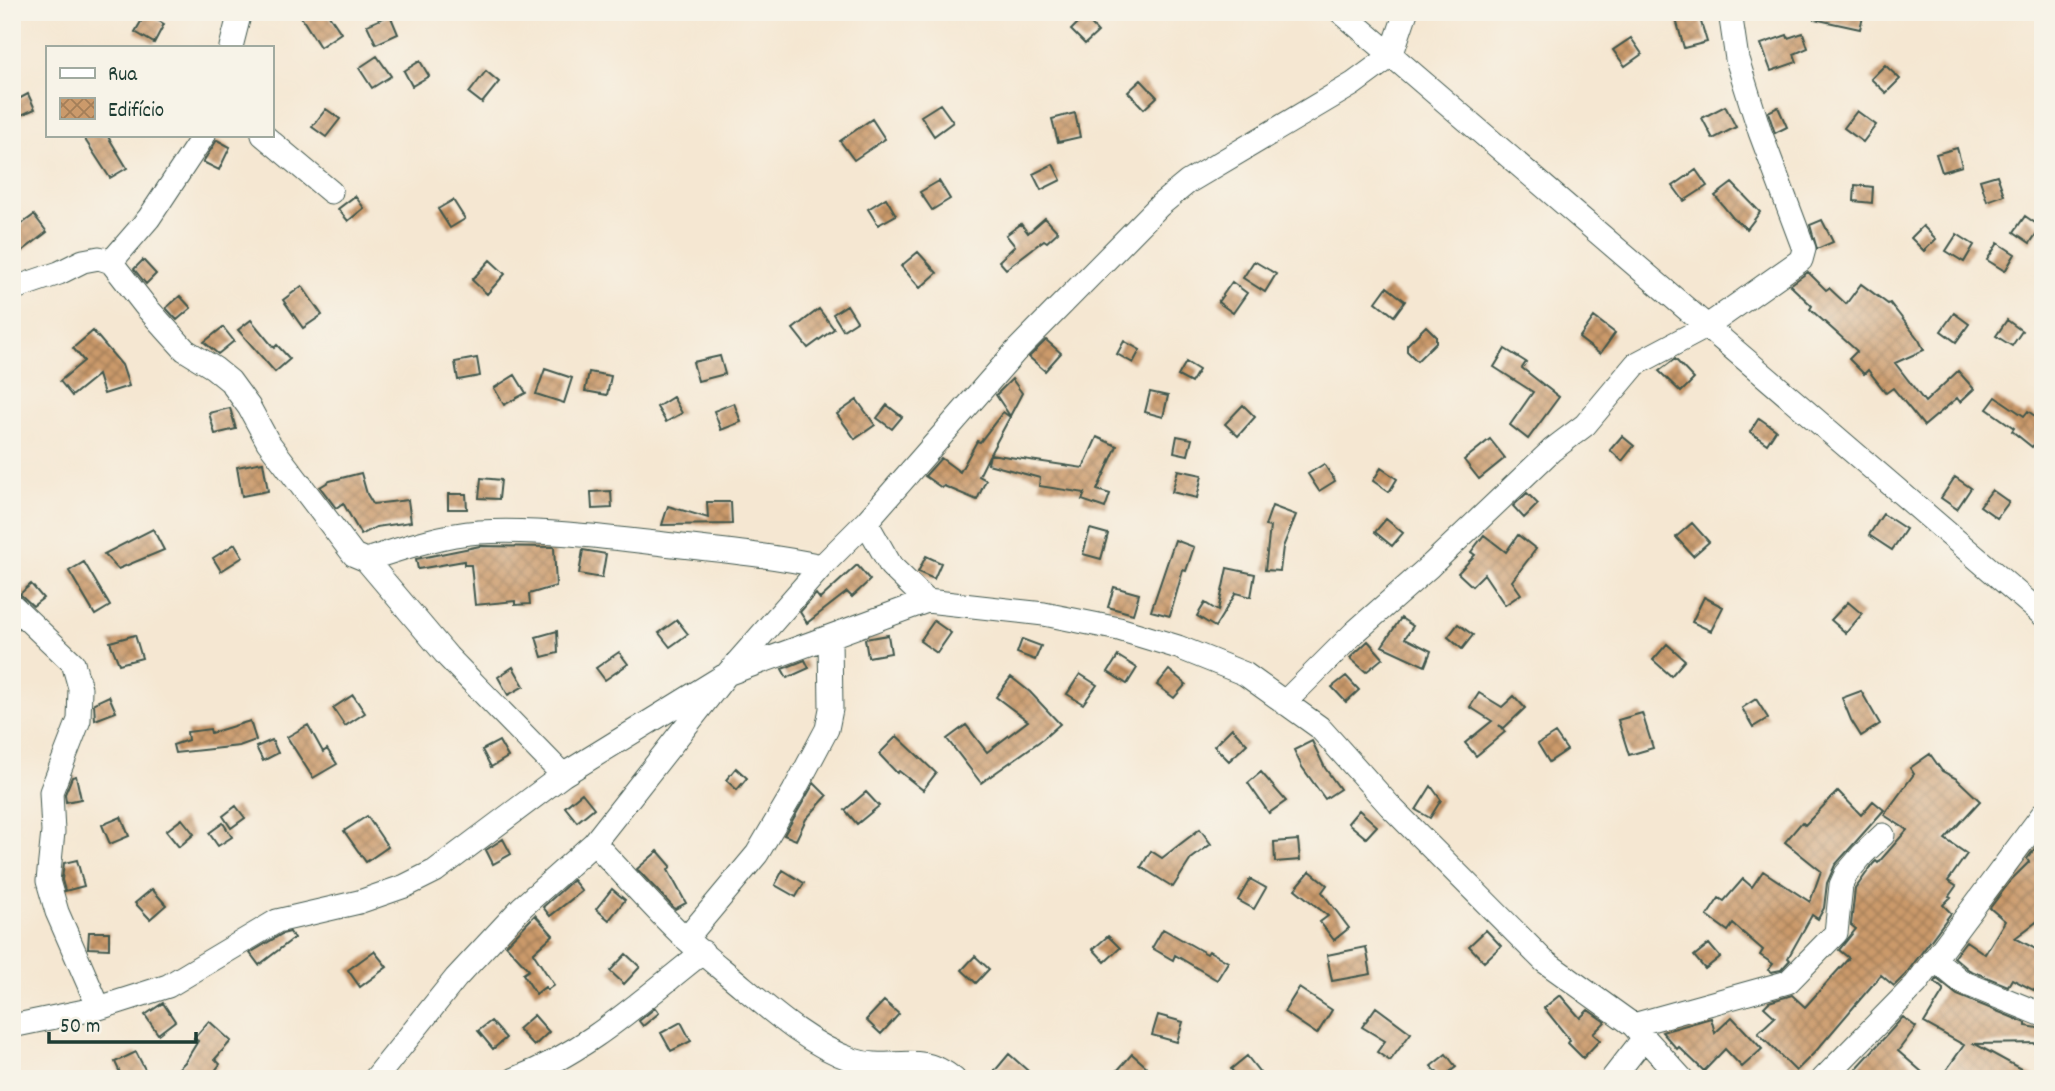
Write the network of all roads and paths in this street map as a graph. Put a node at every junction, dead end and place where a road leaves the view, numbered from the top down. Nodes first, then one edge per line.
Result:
1 (240, 12) edge
2 (1341, 12) edge
3 (1406, 12) edge
4 (1730, 12) edge
5 (231, 46) edge
6 (1391, 56) junction
7 (203, 136) edge
8 (263, 136) edge
9 (331, 192) dead end
10 (111, 262) junction
11 (12, 289) edge
12 (1706, 327) junction
13 (866, 522) junction
14 (366, 560) junction
15 (822, 566) junction
16 (927, 601) junction
17 (12, 606) edge
18 (2043, 615) edge
19 (830, 638) junction
20 (727, 674) junction
21 (1284, 703) junction
22 (563, 775) junction
23 (2043, 814) edge
24 (1884, 835) dead end
25 (594, 843) junction
26 (694, 945) junction
27 (1934, 959) junction
28 (99, 1008) junction
29 (2043, 1015) edge
30 (12, 1026) edge
31 (1638, 1032) junction
32 (375, 1079) edge
33 (515, 1079) edge
34 (954, 1079) edge
35 (1612, 1079) edge
36 (1682, 1079) edge
37 (1822, 1079) edge

1 - 5 street
2 - 6 street
3 - 6 street
4 - 12 street
6 - 12 street
6 - 13 street
7 - 10 street
8 - 9 street
10 - 11 street
10 - 14 street
12 - 18 street
12 - 21 street
13 - 15 street
13 - 16 street
14 - 15 street
14 - 22 street
15 - 20 street
16 - 19 street
16 - 21 street
17 - 28 street
19 - 20 street
19 - 26 street
20 - 22 street
20 - 25 street
21 - 31 street
22 - 28 street
23 - 27 street
24 - 31 street
25 - 26 street
25 - 32 street
26 - 33 street
26 - 34 street
27 - 29 street
27 - 37 street
28 - 30 street
31 - 35 street
31 - 36 street

